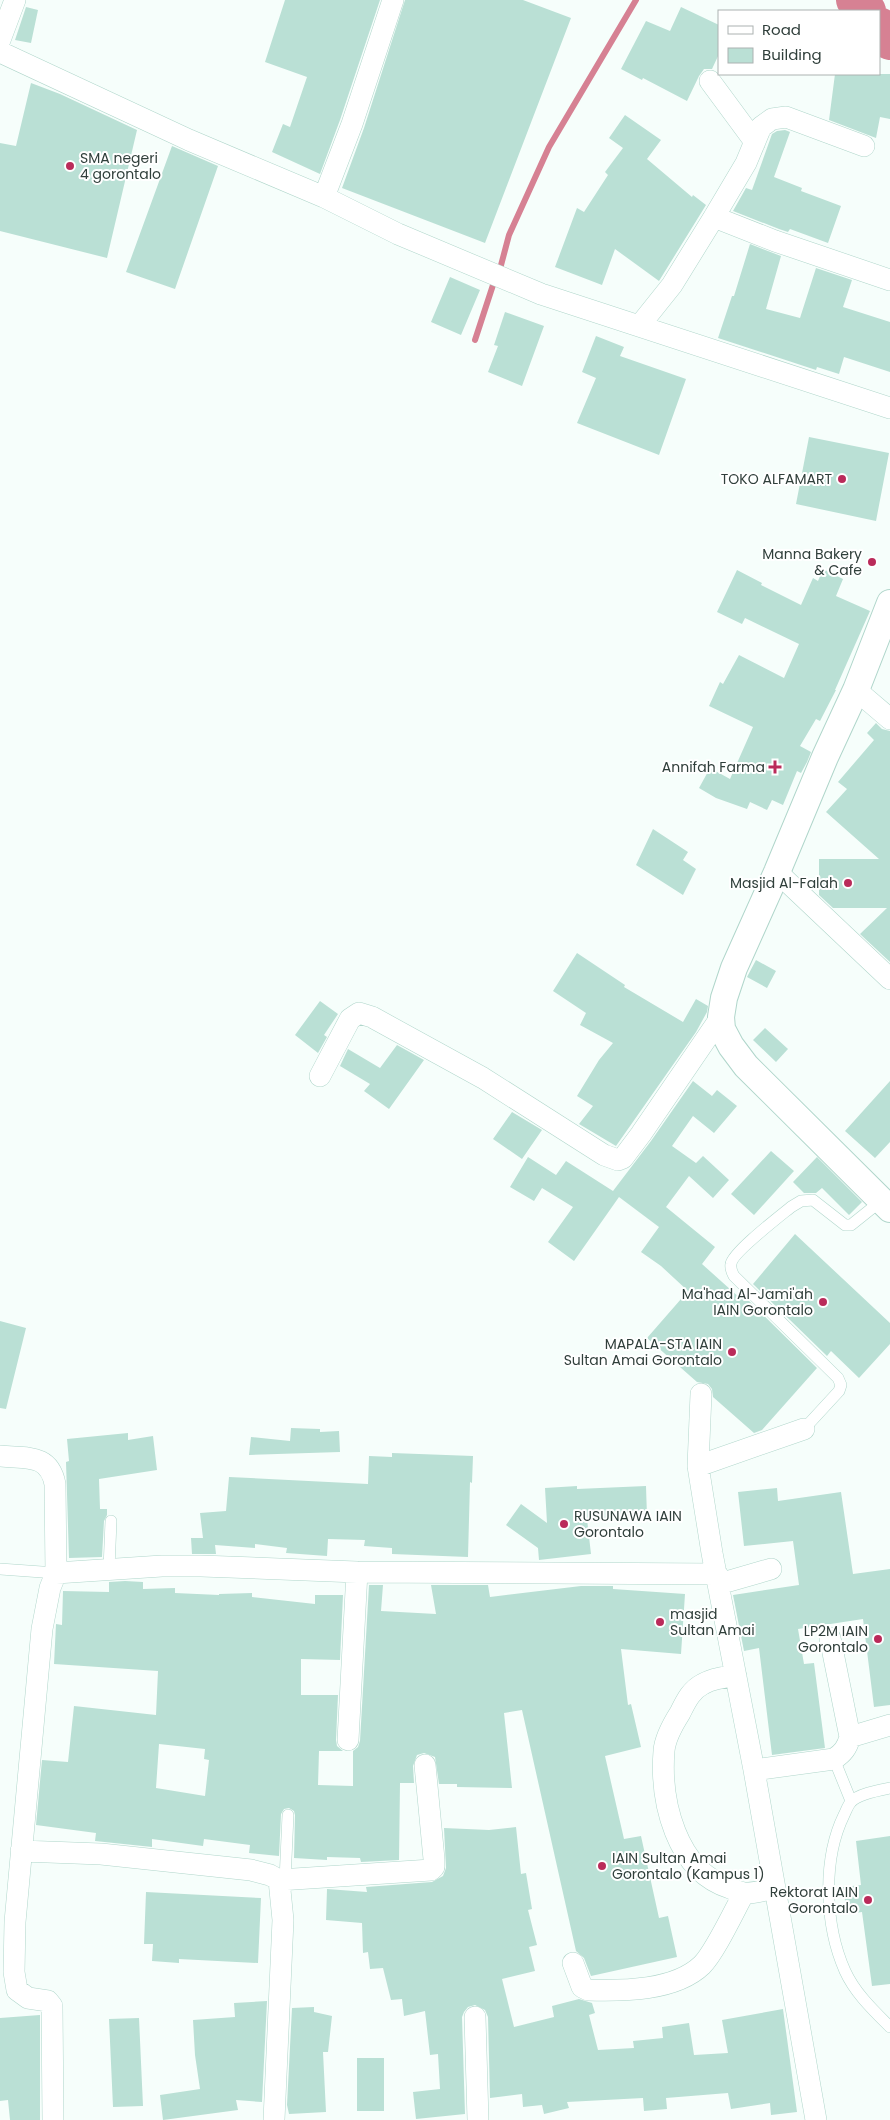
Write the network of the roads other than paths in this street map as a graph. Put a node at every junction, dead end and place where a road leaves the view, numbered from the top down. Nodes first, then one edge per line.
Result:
1 (15, 0) edge
2 (393, 0) edge
3 (0, 40) edge
4 (0, 52) edge
5 (710, 81) dead end
6 (755, 142) junction
7 (864, 146) dead end
8 (324, 197) junction
9 (714, 217) junction
10 (890, 280) edge
11 (640, 325) junction
12 (890, 408) edge
13 (890, 603) edge
14 (856, 690) junction
15 (890, 719) edge
16 (777, 872) junction
17 (890, 978) edge
18 (721, 1016) junction
19 (320, 1076) dead end
20 (886, 1205) edge
21 (700, 1402) dead end
22 (804, 1429) joint
23 (0, 1456) edge
24 (698, 1466) junction
25 (111, 1521) dead end
26 (0, 1569) edge
27 (109, 1569) junction
28 (771, 1569) dead end
29 (56, 1572) junction
30 (357, 1572) junction
31 (718, 1579) junction
32 (830, 1638) dead end
33 (736, 1676) junction
34 (890, 1725) edge
35 (850, 1737) junction
36 (348, 1740) dead end
37 (834, 1759) junction
38 (426, 1765) dead end
39 (754, 1770) junction
40 (890, 1788) edge
41 (851, 1801) junction
42 (288, 1815) dead end
43 (21, 1851) junction
44 (282, 1880) junction
45 (774, 1888) junction
46 (744, 1893) junction
47 (8, 1922) edge
48 (573, 1963) dead end
49 (475, 2017) dead end
50 (890, 2027) edge
51 (53, 2120) edge
52 (274, 2120) edge
53 (478, 2120) edge
54 (816, 2120) edge

1 - 3 street
2 - 8 street
4 - 8 street
5 - 6 street
6 - 7 street
6 - 9 street
8 - 11 street
9 - 10 street
9 - 11 street
11 - 12 street
13 - 14 street
14 - 15 street
14 - 16 street
16 - 17 street
16 - 18 street
18 - 19 street
18 - 20 street
20 - 22 lane
21 - 24 street
22 - 24 street
23 - 29 street
24 - 31 street
25 - 27 lane
26 - 29 lane
27 - 29 street
27 - 30 street
28 - 31 street
29 - 43 street
30 - 31 street
30 - 36 street
31 - 33 street
32 - 35 street
33 - 39 street
33 - 46 street
34 - 35 street
35 - 37 street
37 - 39 street
37 - 41 lane
38 - 44 street
39 - 45 street
40 - 41 lane
41 - 50 lane
42 - 44 lane
43 - 44 street
43 - 47 street
44 - 52 street
45 - 46 street
45 - 54 street
46 - 48 street
47 - 51 street
49 - 53 street

